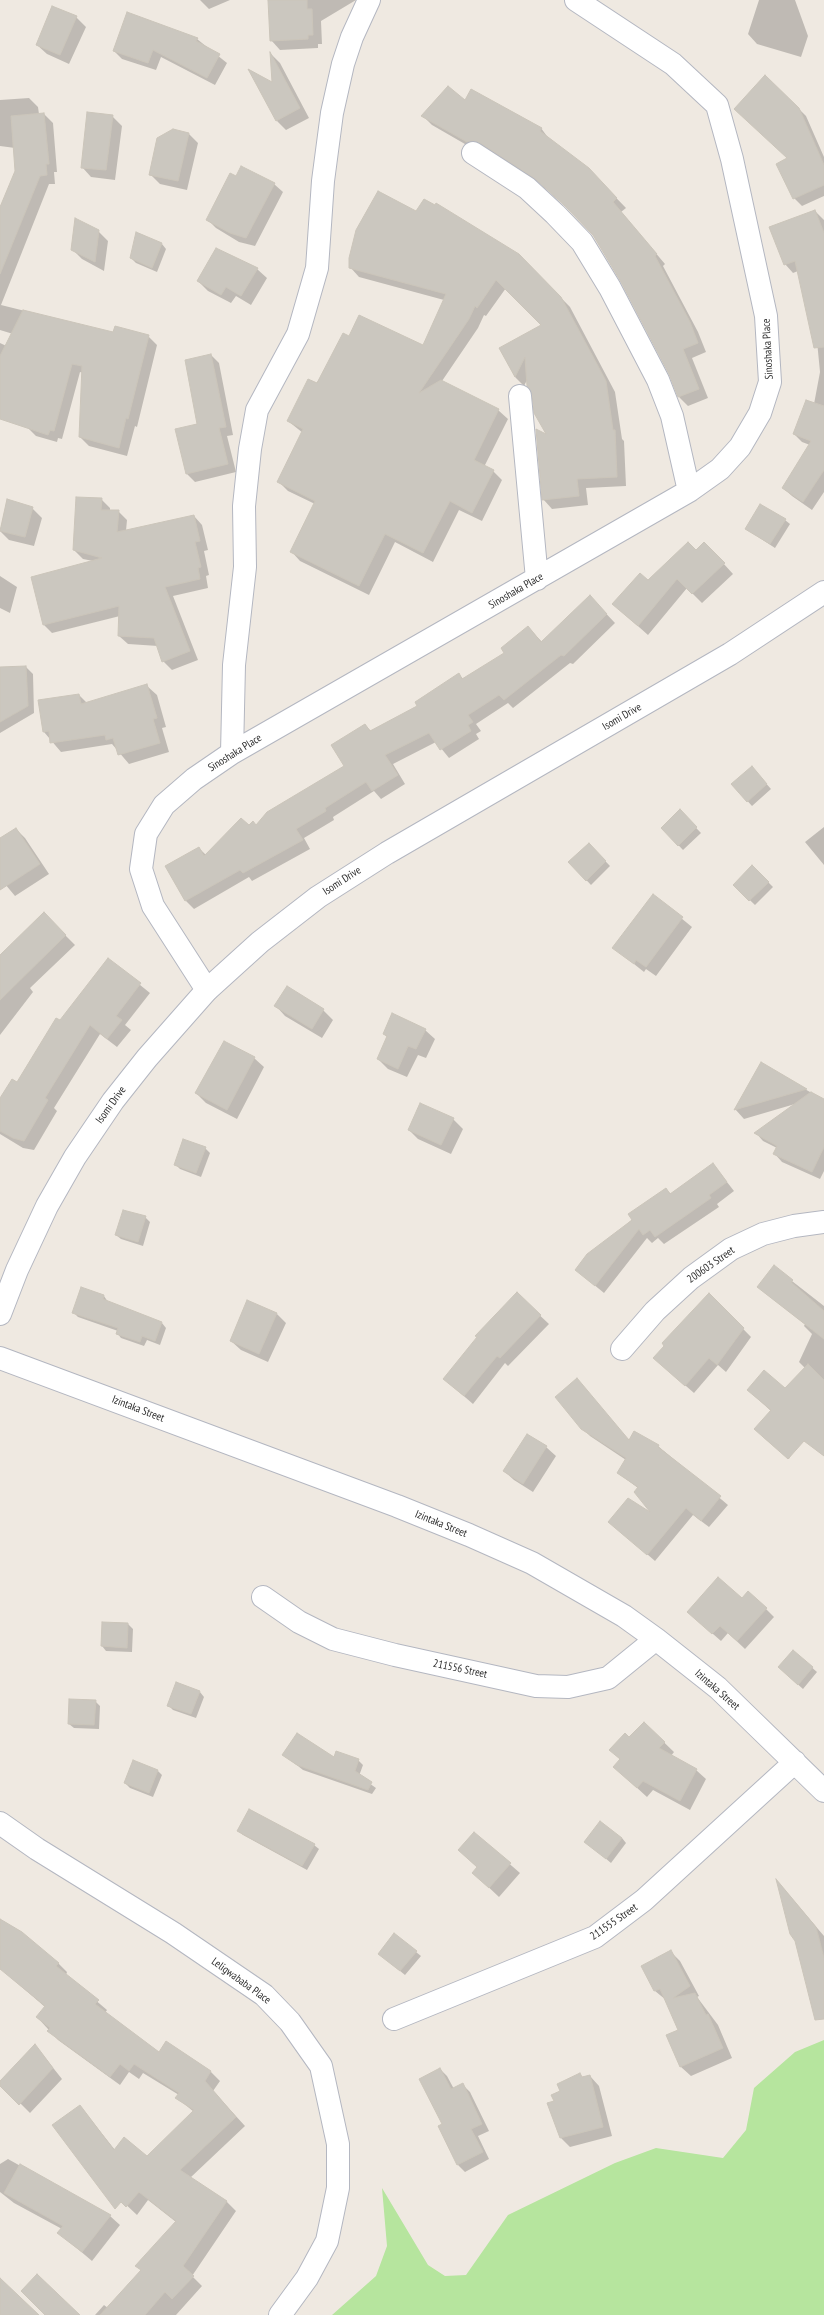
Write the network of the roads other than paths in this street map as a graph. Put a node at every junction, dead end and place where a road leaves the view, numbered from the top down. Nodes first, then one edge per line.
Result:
1 (369, 0) edge
2 (576, 0) edge
3 (473, 153) dead end
4 (520, 396) dead end
5 (689, 491) junction
6 (537, 579) junction
7 (824, 592) edge
8 (232, 753) junction
9 (207, 990) junction
10 (824, 1222) edge
11 (0, 1314) edge
12 (622, 1349) dead end
13 (0, 1358) edge
14 (263, 1597) dead end
15 (656, 1639) junction
16 (795, 1762) junction
17 (824, 1791) edge
18 (0, 1823) edge
19 (394, 2019) dead end
20 (280, 2315) edge

1 - 8 street
2 - 5 street, Sinoshaka Place
3 - 5 street
4 - 6 street
5 - 6 street, Sinoshaka Place
6 - 8 street, Sinoshaka Place
7 - 9 street, Isomi Drive
8 - 9 street, Sinoshaka Place
9 - 11 street, Isomi Drive
10 - 12 street, 200603 Street
13 - 15 street, Izintaka Street
14 - 15 street, 211556 Street
15 - 16 street, Izintaka Street
16 - 17 street, Izintaka Street
16 - 19 street, 211555 Street
18 - 20 street, Leligwababa Place

